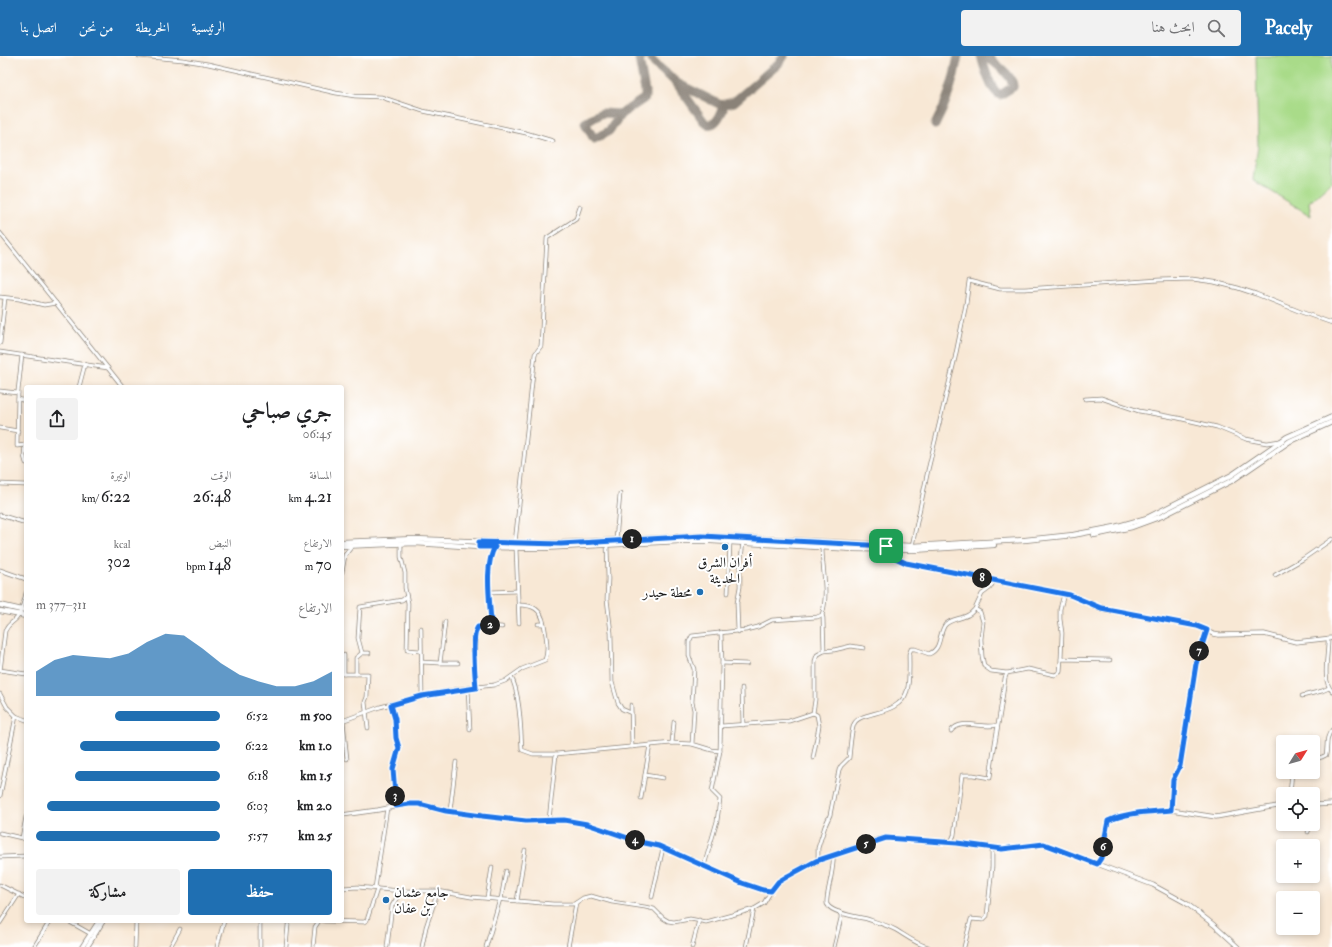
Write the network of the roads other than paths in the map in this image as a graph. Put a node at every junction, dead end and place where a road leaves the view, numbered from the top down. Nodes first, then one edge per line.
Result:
1 (139, 56) edge
2 (553, 141) dead end
3 (580, 207) dead end
4 (0, 233) edge
5 (0, 297) edge
6 (5, 298) junction
7 (56, 303) junction
8 (1332, 323) edge
9 (0, 343) edge
10 (0, 352) edge
11 (22, 355) junction
12 (85, 364) junction
13 (108, 368) junction
14 (80, 385) edge
15 (121, 385) edge
16 (0, 391) edge
17 (18, 393) junction
18 (18, 398) junction
19 (1085, 399) dead end
20 (24, 400) edge
21 (1332, 417) edge
22 (1332, 422) edge
23 (0, 428) edge
24 (18, 431) junction
25 (1281, 441) junction
26 (24, 445) edge
27 (0, 484) edge
28 (24, 486) edge
29 (620, 494) dead end
30 (0, 515) edge
31 (24, 522) edge
32 (712, 539) junction
33 (1332, 539) edge
34 (344, 542) edge
35 (616, 542) junction
36 (730, 542) junction
37 (743, 542) junction
38 (791, 543) junction
39 (356, 544) junction
40 (401, 544) junction
41 (479, 544) junction
42 (607, 545) junction
43 (344, 546) edge
44 (516, 546) junction
45 (912, 546) junction
46 (495, 547) junction
47 (822, 547) junction
48 (886, 548) junction
49 (344, 561) edge
50 (0, 570) edge
51 (1275, 575) dead end
52 (24, 578) edge
53 (994, 581) junction
54 (517, 591) junction
55 (490, 592) junction
56 (728, 593) dead end
57 (1064, 594) junction
58 (406, 597) junction
59 (24, 599) edge
60 (0, 605) edge
61 (519, 605) junction
62 (21, 609) junction
63 (975, 609) junction
64 (24, 610) edge
65 (0, 611) edge
66 (19, 615) junction
67 (822, 615) junction
68 (24, 616) edge
69 (445, 622) dead end
70 (519, 623) dead end
71 (538, 624) dead end
72 (544, 624) junction
73 (490, 626) junction
74 (502, 627) dead end
75 (421, 628) dead end
76 (0, 630) edge
77 (1207, 630) junction
78 (5, 631) junction
79 (721, 632) junction
80 (738, 632) junction
81 (1330, 638) edge
82 (864, 648) dead end
83 (420, 651) junction
84 (824, 651) junction
85 (362, 653) junction
86 (369, 653) dead end
87 (1061, 659) junction
88 (1110, 660) dead end
89 (421, 662) junction
90 (440, 662) junction
91 (458, 663) dead end
92 (722, 663) junction
93 (747, 664) dead end
94 (0, 670) edge
95 (1007, 673) junction
96 (24, 674) edge
97 (344, 674) edge
98 (356, 674) junction
99 (511, 677) junction
100 (468, 688) junction
101 (476, 688) junction
102 (742, 688) dead end
103 (1329, 688) junction
104 (1332, 691) edge
105 (0, 694) edge
106 (422, 696) junction
107 (1302, 696) dead end
108 (391, 705) junction
109 (631, 705) dead end
110 (366, 712) junction
111 (631, 713) junction
112 (813, 713) junction
113 (16, 716) junction
114 (24, 719) edge
115 (344, 720) edge
116 (674, 722) dead end
117 (743, 725) junction
118 (998, 725) junction
119 (721, 726) junction
120 (368, 728) dead end
121 (470, 730) dead end
122 (1332, 730) edge
123 (951, 731) dead end
124 (344, 736) edge
125 (672, 744) junction
126 (692, 744) junction
127 (650, 746) junction
128 (632, 747) junction
129 (720, 751) junction
130 (556, 754) junction
131 (1320, 757) edge
132 (347, 758) dead end
133 (813, 758) dead end
134 (456, 762) dead end
135 (645, 775) junction
136 (663, 778) dead end
137 (0, 791) edge
138 (0, 796) edge
139 (641, 798) dead end
140 (1332, 804) edge
141 (1320, 805) edge
142 (396, 806) junction
143 (1276, 807) edge
144 (387, 808) junction
145 (1171, 810) junction
146 (450, 811) junction
147 (344, 815) edge
148 (549, 820) junction
149 (0, 833) edge
150 (24, 839) edge
151 (951, 842) junction
152 (662, 848) junction
153 (992, 848) junction
154 (525, 850) dead end
155 (24, 856) edge
156 (834, 856) junction
157 (0, 857) edge
158 (818, 860) junction
159 (1097, 864) junction
160 (492, 866) dead end
161 (704, 866) junction
162 (506, 871) dead end
163 (0, 885) edge
164 (344, 888) edge
165 (376, 889) junction
166 (401, 891) junction
167 (438, 891) junction
168 (771, 891) junction
169 (19, 894) junction
170 (24, 897) edge
171 (652, 897) dead end
172 (487, 898) junction
173 (501, 899) junction
174 (517, 901) junction
175 (576, 903) junction
176 (754, 908) junction
177 (839, 912) junction
178 (699, 920) junction
179 (344, 922) edge
180 (0, 923) edge
181 (49, 923) edge
182 (72, 923) edge
183 (98, 923) edge
184 (102, 923) edge
185 (136, 923) edge
186 (223, 923) edge
187 (260, 923) edge
188 (318, 923) edge
189 (288, 925) dead end
190 (180, 929) dead end
191 (91, 934) junction
192 (313, 946) edge
193 (34, 947) edge
194 (82, 947) edge
195 (87, 947) edge
196 (135, 947) edge
197 (170, 947) edge
198 (217, 947) edge
199 (260, 947) edge
200 (286, 947) edge
201 (308, 947) edge
202 (387, 947) edge
203 (422, 947) edge
204 (486, 947) edge
205 (568, 947) edge
206 (692, 947) edge
207 (746, 947) edge
208 (834, 947) edge
209 (928, 947) edge
210 (964, 947) edge
211 (1238, 947) edge

1 - 2 street
3 - 44 street
4 - 7 street
5 - 6 street
6 - 7 street
6 - 9 street
7 - 13 street
8 - 45 street
10 - 11 street
11 - 12 street
11 - 17 street
12 - 13 street
12 - 14 street
13 - 15 street
16 - 17 street
17 - 18 street
18 - 20 street
18 - 24 street
19 - 25 street
21 - 25 main road
22 - 48 main road
23 - 24 street
24 - 26 street
25 - 45 main road
27 - 28 street
29 - 35 street
30 - 31 street
32 - 35 main road
32 - 36 main road
32 - 38 main road
33 - 51 street
34 - 39 main road
35 - 42 main road
35 - 44 main road
36 - 37 main road
36 - 56 street
37 - 38 main road
37 - 80 street
38 - 47 main road
38 - 48 main road
39 - 40 main road
39 - 41 main road
39 - 43 main road
39 - 49 street
40 - 41 main road
40 - 58 street
41 - 44 main road
41 - 46 main road
42 - 44 main road
42 - 111 street
44 - 46 main road
44 - 54 street
45 - 48 main road
46 - 55 street
47 - 48 main road
47 - 67 street
48 - 53 street
50 - 52 street
53 - 57 street
53 - 63 street
54 - 55 street
54 - 61 street
55 - 73 street
57 - 77 street
57 - 87 street
58 - 83 street
58 - 85 street
59 - 62 street
60 - 62 main road
61 - 70 street
61 - 72 street
62 - 64 main road
62 - 66 street
63 - 95 street
63 - 158 street
65 - 66 main road
66 - 68 main road
66 - 78 street
67 - 80 street
67 - 84 street
69 - 90 street
71 - 72 street
72 - 99 street
73 - 74 street
73 - 101 street
75 - 83 street
76 - 78 street
77 - 81 street
77 - 145 street
78 - 94 street
79 - 80 street
79 - 92 street
79 - 126 street
81 - 103 street
82 - 84 street
83 - 89 street
84 - 112 street
85 - 86 street
85 - 98 street
87 - 88 street
87 - 95 street
89 - 90 street
89 - 106 street
90 - 91 street
92 - 93 street
92 - 119 street
94 - 96 street
95 - 118 street
97 - 98 street
98 - 110 street
99 - 101 street
99 - 130 street
100 - 101 street
100 - 106 street
100 - 121 street
102 - 117 street
103 - 104 street
103 - 107 street
105 - 113 street
106 - 108 street
108 - 110 street
108 - 142 street
109 - 111 street
110 - 115 street
110 - 120 street
111 - 128 street
112 - 117 street
112 - 133 street
113 - 114 street
113 - 137 street
116 - 125 street
117 - 119 street
118 - 123 street
118 - 151 street
119 - 129 street
122 - 131 street
124 - 132 street
125 - 126 street
125 - 127 street
126 - 129 street
127 - 128 street
127 - 135 street
128 - 130 street
129 - 161 street
130 - 148 street
134 - 146 street
135 - 136 street
135 - 139 street
137 - 138 street
140 - 141 street
142 - 144 street
142 - 146 street
143 - 145 street
144 - 147 street
144 - 165 street
145 - 159 street
146 - 148 street
148 - 152 street
149 - 150 street
151 - 153 street
151 - 156 street
152 - 161 street
152 - 171 street
153 - 159 street
153 - 210 street
154 - 174 street
155 - 157 street
156 - 158 street
156 - 177 street
158 - 168 street
159 - 211 street
160 - 172 street
161 - 168 street
162 - 173 street
163 - 169 street
164 - 165 street
165 - 166 street
165 - 179 street
166 - 167 street
166 - 202 street
167 - 172 street
167 - 203 street
168 - 176 street
169 - 170 street
169 - 180 street
172 - 173 street
173 - 174 street
173 - 204 street
174 - 175 street
175 - 178 street
175 - 205 street
176 - 178 street
176 - 207 street
177 - 208 street
177 - 209 street
178 - 206 street
181 - 193 street
182 - 191 street
183 - 191 main road
184 - 195 main road
185 - 196 street
186 - 198 street
187 - 199 street
188 - 192 street
189 - 200 street
190 - 197 street
191 - 194 main road
192 - 201 street

